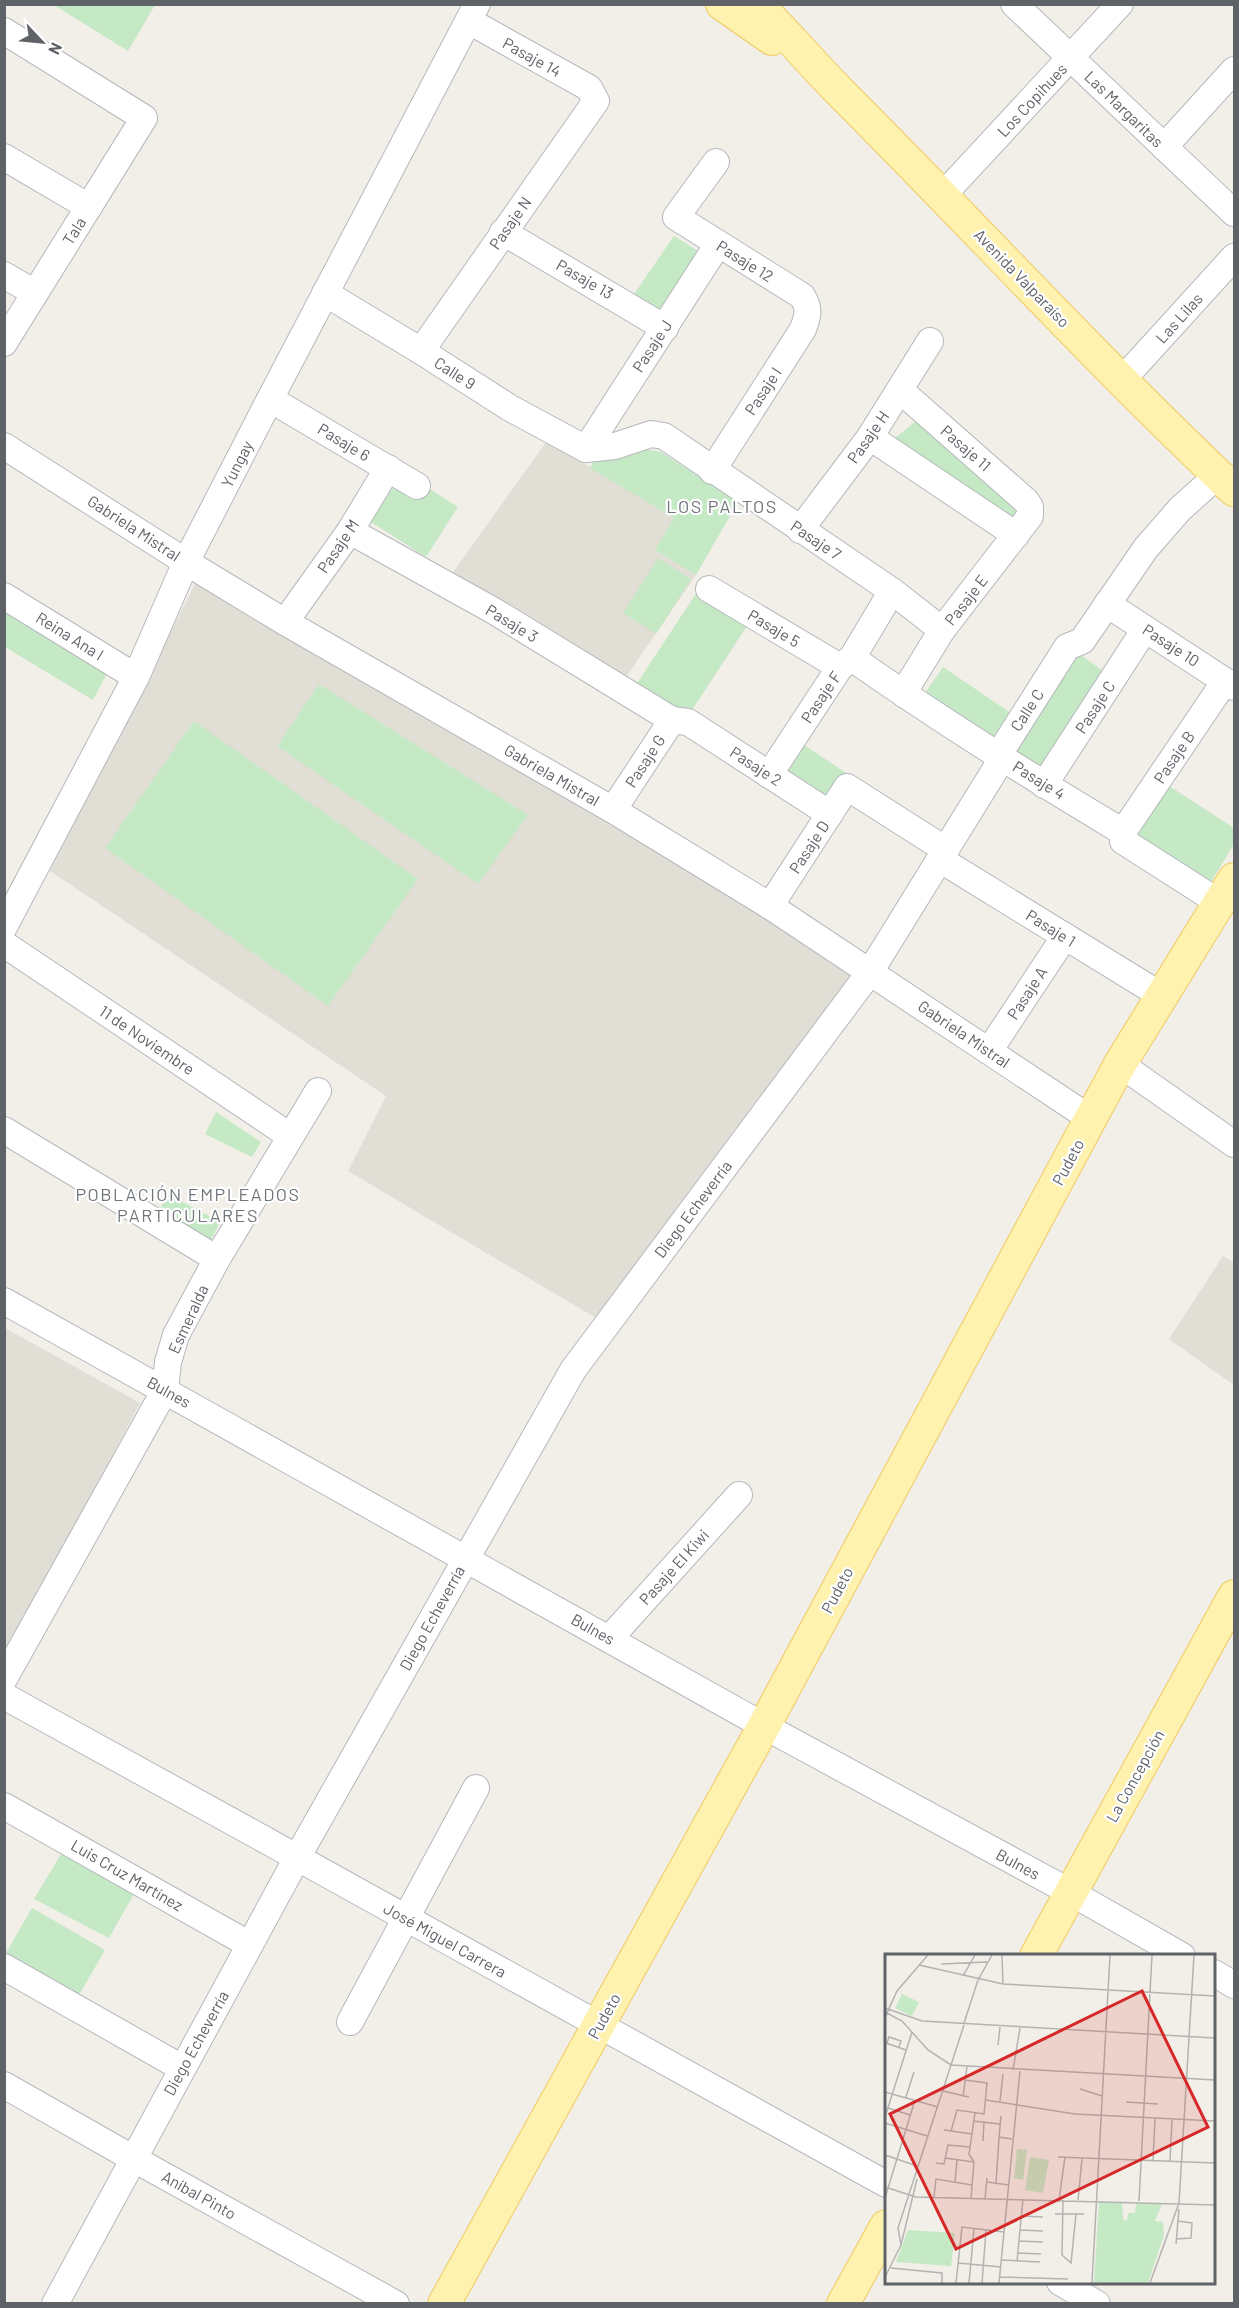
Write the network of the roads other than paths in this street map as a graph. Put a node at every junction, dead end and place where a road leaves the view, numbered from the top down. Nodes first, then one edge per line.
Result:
1 (722, 4) edge
2 (1014, 4) edge
3 (1120, 4) edge
4 (763, 7) edge
5 (473, 13) edge
6 (4, 31) edge
7 (1071, 57) junction
8 (811, 63) junction
9 (1234, 70) edge
10 (594, 95) joint
11 (1164, 147) junction
12 (4, 157) edge
13 (716, 162) dead end
14 (943, 195) junction
15 (89, 207) junction
16 (1234, 213) edge
17 (503, 232) junction
18 (718, 243) junction
19 (1234, 257) edge
20 (4, 275) edge
21 (35, 293) junction
22 (325, 293) junction
23 (808, 310) joint
24 (665, 328) junction
25 (930, 341) dead end
26 (4, 344) edge
27 (421, 351) junction
28 (1123, 379) junction
29 (900, 390) junction
30 (270, 399) junction
31 (870, 436) junction
32 (4, 446) edge
33 (586, 448) junction
34 (388, 468) junction
35 (712, 471) junction
36 (1226, 482) edge
37 (417, 486) dead end
38 (1030, 507) joint
39 (800, 530) junction
40 (350, 531) junction
41 (1016, 535) junction
42 (186, 562) junction
43 (709, 588) dead end
44 (892, 591) junction
45 (7, 604) edge
46 (1107, 604) junction
47 (285, 622) junction
48 (1145, 629) junction
49 (942, 630) junction
50 (846, 663) junction
51 (136, 677) junction
52 (1230, 684) edge
53 (905, 696) junction
54 (677, 720) junction
55 (1003, 757) junction
56 (769, 775) junction
57 (1044, 785) junction
58 (847, 787) joint
59 (613, 810) junction
60 (830, 814) junction
61 (1123, 832) junction
62 (944, 855) junction
63 (1227, 891) edge
64 (770, 906) junction
65 (4, 927) edge
66 (1065, 936) junction
67 (4, 944) edge
68 (870, 972) junction
69 (1162, 996) junction
70 (989, 1050) junction
71 (1120, 1064) junction
72 (318, 1091) dead end
73 (1091, 1119) junction
74 (4, 1130) edge
75 (290, 1136) junction
76 (1234, 1144) edge
77 (217, 1259) junction
78 (4, 1301) edge
79 (165, 1390) junction
80 (739, 1495) dead end
81 (465, 1558) junction
82 (1234, 1596) edge
83 (609, 1639) junction
84 (4, 1679) edge
85 (4, 1696) edge
86 (764, 1726) junction
87 (476, 1788) dead end
88 (4, 1806) edge
89 (298, 1856) junction
90 (1070, 1892) junction
91 (407, 1919) junction
92 (250, 1945) junction
93 (1037, 1954) edge
94 (1178, 1954) edge
95 (4, 1967) edge
96 (1215, 1974) edge
97 (1234, 1985) edge
98 (350, 2022) dead end
99 (598, 2026) junction
100 (182, 2068) junction
101 (4, 2085) edge
102 (134, 2159) junction
103 (885, 2183) edge
104 (885, 2228) edge
105 (1062, 2284) edge
106 (55, 2304) edge
107 (396, 2304) edge
108 (444, 2304) edge
109 (843, 2304) edge
110 (1097, 2304) edge

1 - 8 main road, Avenida Valparaíso
2 - 7 street, Las Margaritas
3 - 7 street, Los Copihues
4 - 8 main road, Avenida Valparaíso
5 - 10 street, Pasaje 14
5 - 22 street, Yungay
6 - 15 street, Tala
7 - 11 street, Las Margaritas
7 - 14 street, Los Copihues
8 - 14 main road, Avenida Valparaíso
9 - 11 street
10 - 17 street, Pasaje N
11 - 16 street, Las Margaritas
12 - 15 street
13 - 18 street, Pasaje 12
14 - 28 main road, Avenida Valparaíso
15 - 21 street, Tala
17 - 24 street, Pasaje 13
17 - 27 street, Pasaje N
18 - 23 street, Pasaje 12
18 - 24 street, Pasaje J
19 - 28 street, Las Lilas
20 - 21 street
21 - 26 street, Tala
22 - 27 street, Calle 9
22 - 30 street, Yungay
23 - 35 street, Pasaje I
24 - 33 street, Pasaje J
25 - 29 street, Pasaje H
27 - 33 street, Calle 9
28 - 36 main road, Avenida Valparaíso
29 - 31 street, Pasaje H
29 - 38 street, Pasaje 11
30 - 34 street, Pasaje 6
30 - 42 street, Yungay
31 - 39 street, Pasaje H
31 - 41 street
32 - 42 street, Gabriela Mistral
33 - 35 street, Pasaje 7
34 - 37 street, Pasaje 6
34 - 40 street, Pasaje M
35 - 39 street, Pasaje 7
36 - 46 street, Calle C
38 - 41 street, Pasaje E
39 - 44 street, Pasaje 7
40 - 47 street, Pasaje M
40 - 54 street, Pasaje 3
41 - 49 street, Pasaje E
42 - 47 street, Gabriela Mistral
42 - 51 street, Yungay
43 - 50 street, Pasaje 5
44 - 49 street, Pasaje 7
44 - 50 street, Pasaje F
45 - 51 street, Reina Ana I
46 - 48 street, Pasaje 10
46 - 55 street, Calle C
47 - 59 street, Gabriela Mistral
48 - 52 street, Pasaje 10
48 - 57 street, Pasaje C
49 - 53 street, Pasaje E
50 - 53 street, Pasaje 4
50 - 56 street, Pasaje F
51 - 65 street, Yungay
52 - 61 street, Pasaje B
53 - 55 street, Pasaje 4
54 - 56 street, Pasaje 2
54 - 59 street, Pasaje G
55 - 57 street, Pasaje 4
55 - 62 street, Calle C
56 - 60 street, Pasaje 2
57 - 61 street, Pasaje 4
58 - 60 street, Pasaje D
58 - 62 street, Pasaje 1
59 - 64 street, Gabriela Mistral
60 - 64 street, Pasaje D
61 - 63 street, Pasaje 4
62 - 66 street, Pasaje 1
62 - 68 street, Calle C
63 - 69 main road, Pudeto
64 - 68 street, Gabriela Mistral
66 - 69 street, Pasaje 1
66 - 70 street, Pasaje A
67 - 75 street, 11 de Noviembre
68 - 70 street, Gabriela Mistral
68 - 81 street, Diego Echeverría
69 - 71 main road, Pudeto
70 - 73 street, Gabriela Mistral
71 - 73 main road, Pudeto
71 - 76 street
72 - 75 street, Esmeralda
73 - 86 main road, Pudeto
74 - 77 street
75 - 77 street, Esmeralda
77 - 79 street, Esmeralda
78 - 79 street, Bulnes
79 - 81 street, Bulnes
79 - 84 street, Esmeralda
80 - 83 street, Pasaje El Kiwi
81 - 83 street, Bulnes
81 - 89 street, Diego Echeverría
82 - 90 main road, La Concepción
83 - 86 street, Bulnes
85 - 89 street, José Miguel Carrera
86 - 90 street, Bulnes
86 - 99 main road, Pudeto
87 - 91 street
88 - 92 street, Luis Cruz Martínez
89 - 91 street, José Miguel Carrera
89 - 92 street, Diego Echeverría
90 - 93 main road, La Concepción
90 - 94 street, Bulnes
91 - 98 street
91 - 99 street, José Miguel Carrera
92 - 100 street, Diego Echeverría
95 - 100 street
96 - 97 street
99 - 103 street, José Miguel Carrera
99 - 108 main road, Pudeto
100 - 102 street, Diego Echeverría
101 - 102 street, Aníbal Pinto
102 - 106 street, Diego Echeverría
102 - 107 street, Aníbal Pinto
104 - 109 main road
105 - 110 street

